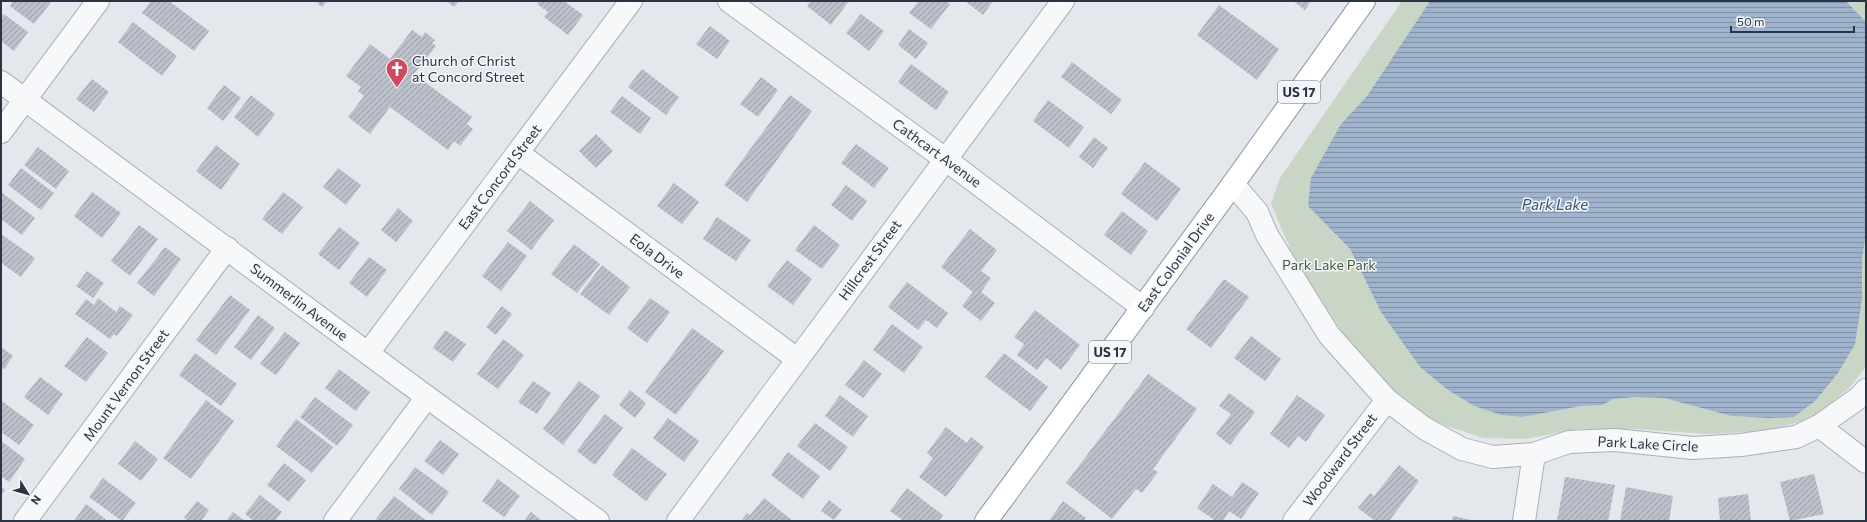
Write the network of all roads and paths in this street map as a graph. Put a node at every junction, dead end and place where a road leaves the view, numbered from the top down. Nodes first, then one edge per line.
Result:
1 (98, 1) edge
2 (631, 1) edge
3 (729, 1) edge
4 (1063, 1) edge
5 (1364, 1) edge
6 (1, 82) edge
7 (25, 100) junction
8 (1, 132) edge
9 (518, 153) junction
10 (945, 159) junction
11 (1233, 184) junction
12 (227, 248) junction
13 (1143, 308) junction
14 (368, 353) junction
15 (797, 360) junction
16 (1864, 396) edge
17 (428, 397) junction
18 (1387, 400) junction
19 (1819, 426) junction
20 (1534, 454) junction
21 (1866, 462) edge
22 (25, 521) edge
23 (335, 521) edge
24 (598, 521) edge
25 (678, 521) edge
26 (986, 521) edge
27 (1294, 521) edge
28 (1524, 521) edge

1 - 7 street
2 - 9 street, East Concord Street
3 - 10 street, Cathcart Avenue
4 - 10 street, Hillcrest Street
5 - 11 highway, East Colonial Drive / US 17
6 - 7 street, Summerlin Avenue
7 - 8 street
7 - 12 street, Summerlin Avenue
9 - 14 street, East Concord Street
9 - 15 street, Eola Drive
10 - 13 street, Cathcart Avenue
10 - 15 street, Hillcrest Street
11 - 13 highway, East Colonial Drive / US 17
11 - 18 street, Park Lake Circle
12 - 14 street, Summerlin Avenue
12 - 22 street, Mount Vernon Street
13 - 26 highway, East Colonial Drive / US 17
14 - 17 street, Summerlin Avenue
15 - 25 street, Hillcrest Street
16 - 19 street, Park Lake Circle
17 - 23 street
17 - 24 street, Summerlin Avenue
18 - 20 street, Park Lake Circle
18 - 27 street, Woodward Street
19 - 20 street, Park Lake Circle
19 - 21 street
20 - 28 street

